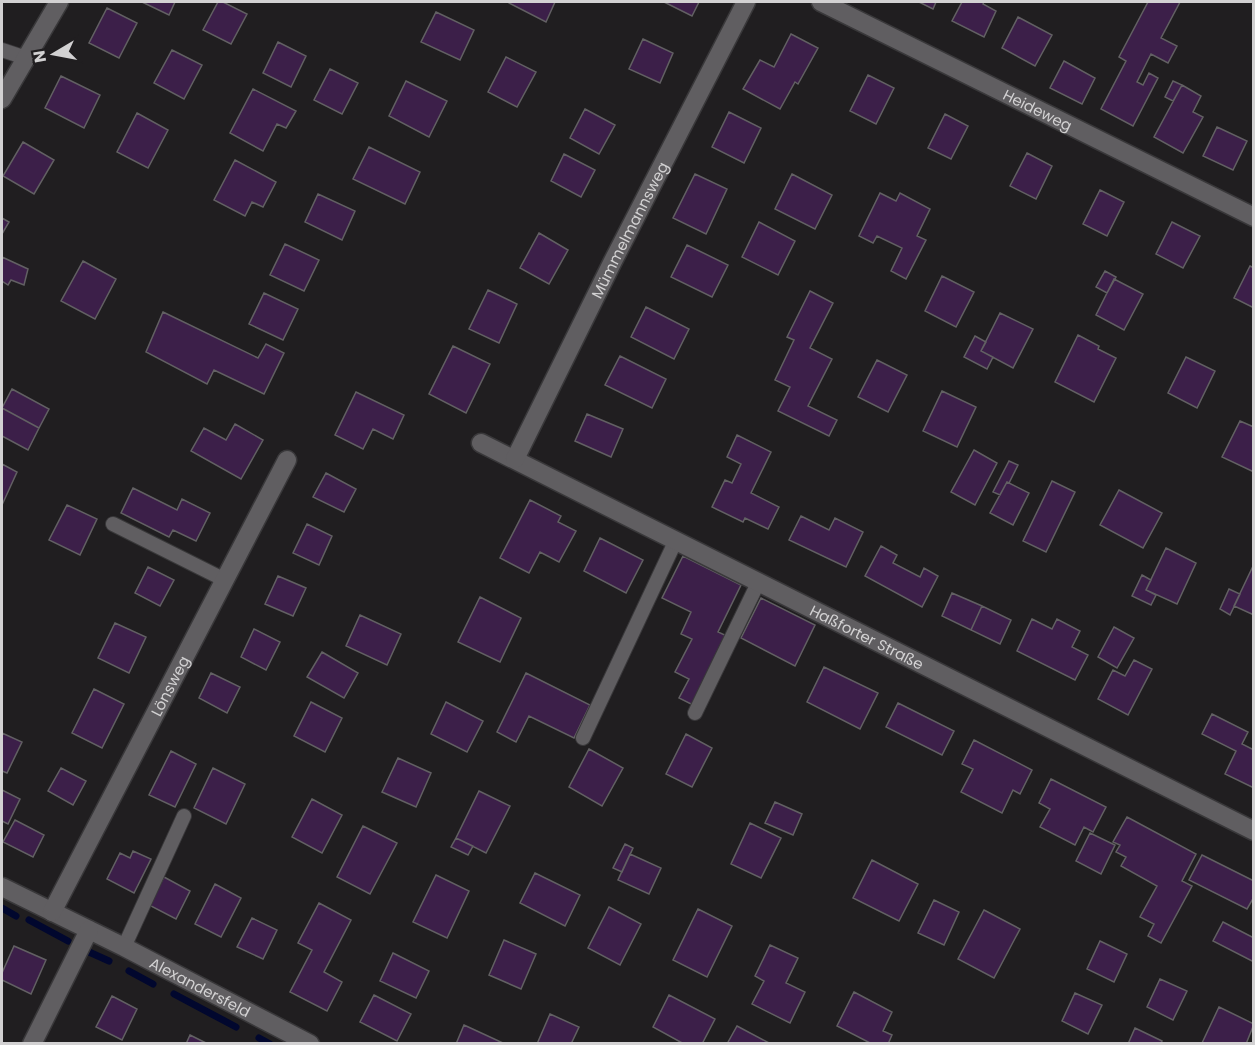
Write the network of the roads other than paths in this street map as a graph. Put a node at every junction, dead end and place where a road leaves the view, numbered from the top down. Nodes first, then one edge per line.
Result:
1 (59, 2) edge
2 (746, 2) edge
3 (821, 2) edge
4 (2, 50) edge
5 (26, 58) junction
6 (2, 99) edge
7 (1254, 217) edge
8 (481, 443) dead end
9 (287, 459) dead end
10 (515, 459) junction
11 (113, 524) dead end
12 (676, 540) junction
13 (225, 580) junction
14 (759, 581) junction
15 (695, 713) dead end
16 (583, 738) dead end
17 (184, 816) dead end
18 (1254, 831) edge
19 (2, 887) edge
20 (52, 912) junction
21 (89, 930) junction
22 (124, 947) junction
23 (32, 1044) edge
24 (310, 1044) edge

1 - 5 street
2 - 10 street, Mümmelmannsweg
3 - 7 street, Heideweg
4 - 5 lane
5 - 6 street
8 - 10 street, Haßforter Straße
9 - 13 street, Lönsweg
10 - 12 street, Haßforter Straße
11 - 13 lane
12 - 14 street, Haßforter Straße
12 - 16 lane
13 - 20 street, Lönsweg
14 - 15 lane
14 - 18 street, Haßforter Straße
17 - 22 lane
19 - 20 street, Alexandersfeld
20 - 21 street, Alexandersfeld
21 - 22 street, Alexandersfeld
21 - 23 street
22 - 24 street, Alexandersfeld

